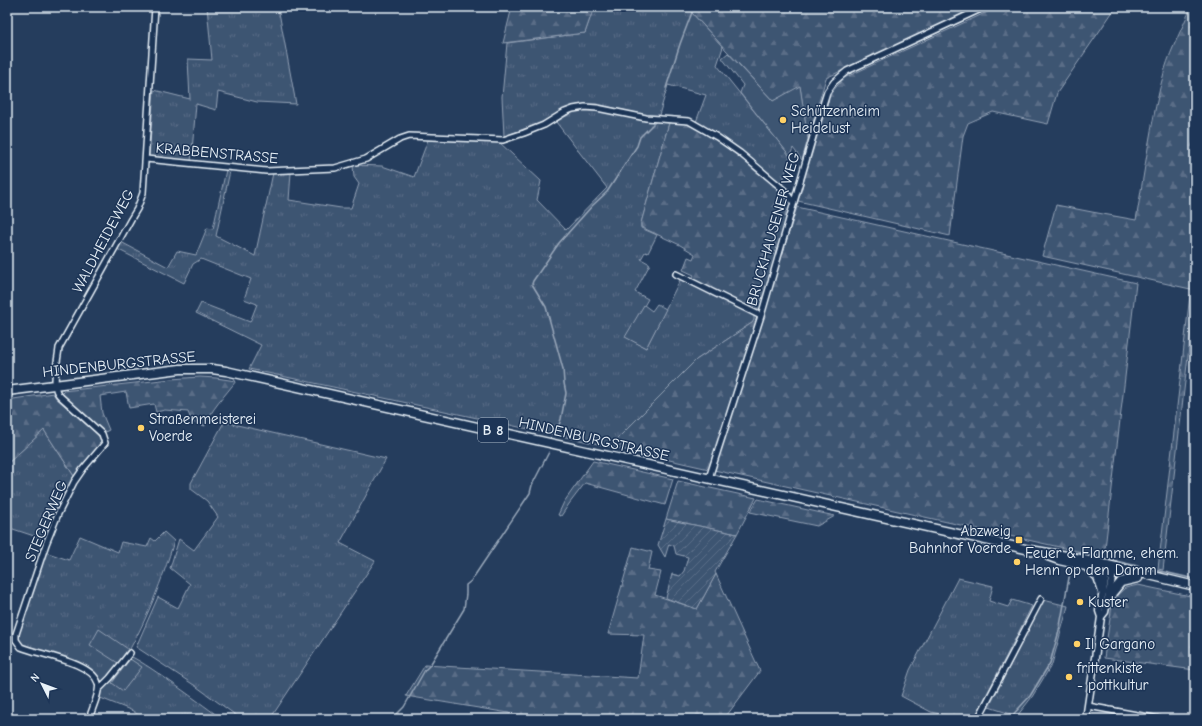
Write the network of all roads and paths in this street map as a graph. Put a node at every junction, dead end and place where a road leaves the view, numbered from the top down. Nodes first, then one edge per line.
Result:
1 (155, 7) edge
2 (985, 7) edge
3 (146, 159) junction
4 (794, 203) junction
5 (676, 274) dead end
6 (761, 316) junction
7 (55, 384) junction
8 (7, 391) edge
9 (709, 478) junction
10 (1030, 550) junction
11 (1084, 566) junction
12 (1111, 569) junction
13 (1138, 578) junction
14 (1195, 586) edge
15 (1103, 592) junction
16 (1041, 599) dead end
17 (1107, 604) junction
18 (1101, 617) junction
19 (130, 653) dead end
20 (99, 689) junction
21 (1088, 706) junction
22 (89, 719) edge
23 (978, 719) edge
24 (1086, 719) edge
25 (1159, 719) edge

1 - 3 street, WALDHEIDEWEG
2 - 4 street, BRUCKHAUSENER WEG
3 - 4 street, KRABBENSTRASSE
3 - 7 street, WALDHEIDEWEG
4 - 6 street, BRUCKHAUSENER WEG
5 - 6 street
6 - 9 street, BRUCKHAUSENER WEG
7 - 8 main road, HINDENBURGSTRASSE / B 8
7 - 9 main road, HINDENBURGSTRASSE / B 8
7 - 20 street, STEGERWEG
9 - 10 main road, HINDENBURGSTRASSE / B 8
10 - 11 main road, HINDENBURGSTRASSE / B 8
10 - 12 main road, HINDENBURGSTRASSE / B 8
11 - 12 main road, HINDENBURGSTRASSE / B 8
11 - 15 main road
12 - 13 main road, HINDENBURGSTRASSE / B 8
12 - 14 main road, HINDENBURGSTRASSE / B 8
12 - 15 street
12 - 17 street
13 - 14 main road, HINDENBURGSTRASSE / B 8
13 - 17 main road
15 - 18 street
16 - 23 street
17 - 18 street
18 - 21 street
19 - 20 street
20 - 22 street
21 - 24 street
21 - 25 street

